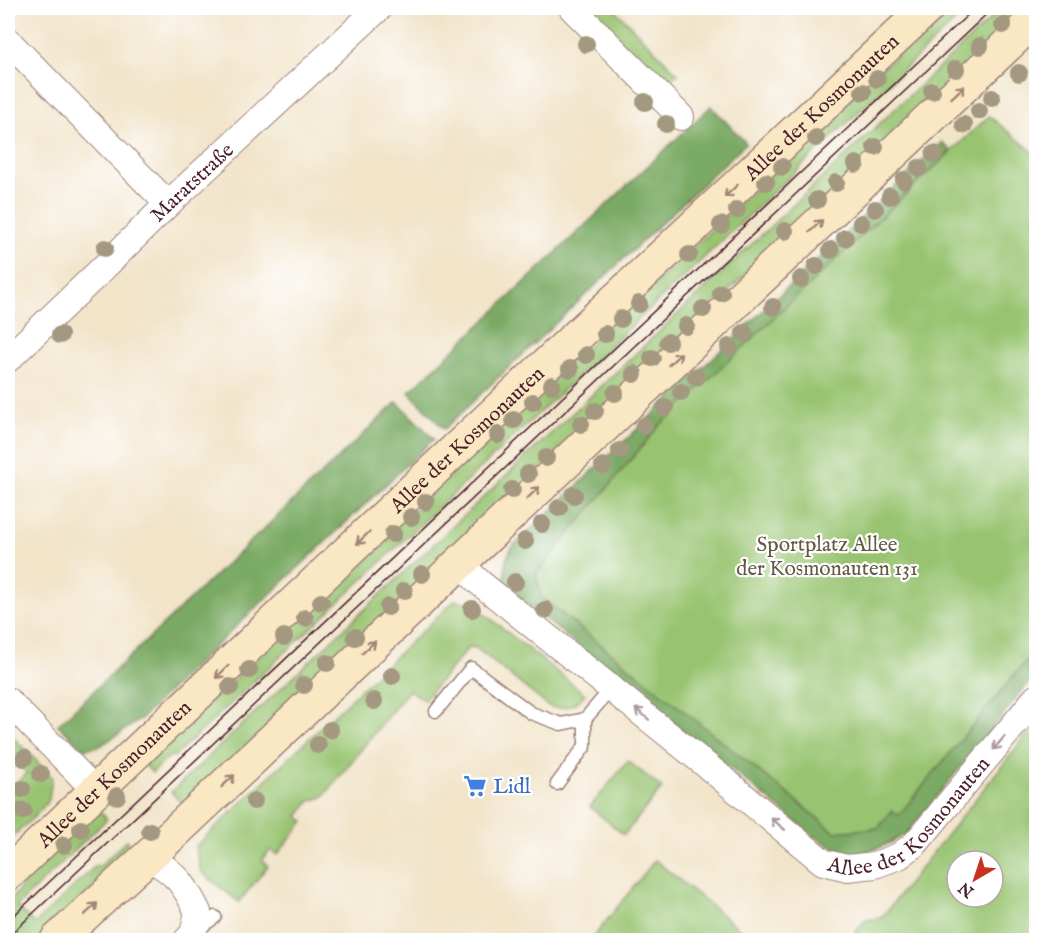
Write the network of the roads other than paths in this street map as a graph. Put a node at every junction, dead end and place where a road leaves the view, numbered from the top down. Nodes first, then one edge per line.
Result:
1 (379, 8) edge
2 (572, 8) edge
3 (927, 8) edge
4 (1036, 18) edge
5 (8, 41) edge
6 (681, 117) dead end
7 (168, 204) junction
8 (8, 359) edge
9 (459, 563) junction
10 (610, 689) junction
11 (1036, 698) edge
12 (8, 701) edge
13 (436, 711) dead end
14 (585, 719) junction
15 (557, 784) dead end
16 (96, 790) junction
17 (148, 857) junction
18 (8, 874) edge
19 (215, 916) dead end
20 (190, 937) edge
21 (57, 940) edge

1 - 7 street, Maratstraße
2 - 6 street
3 -> 16 main road, Allee der Kosmonauten
9 -> 4 main road
5 - 7 street
7 - 8 street, Maratstraße
9 - 10 street, Allee der Kosmonauten
17 -> 9 main road
11 -> 10 street, Allee der Kosmonauten
10 - 14 lane
12 - 16 street
13 - 14 lane
14 - 15 lane
16 - 18 main road, Allee der Kosmonauten
17 - 20 street
21 -> 17 main road
19 - 20 lane

